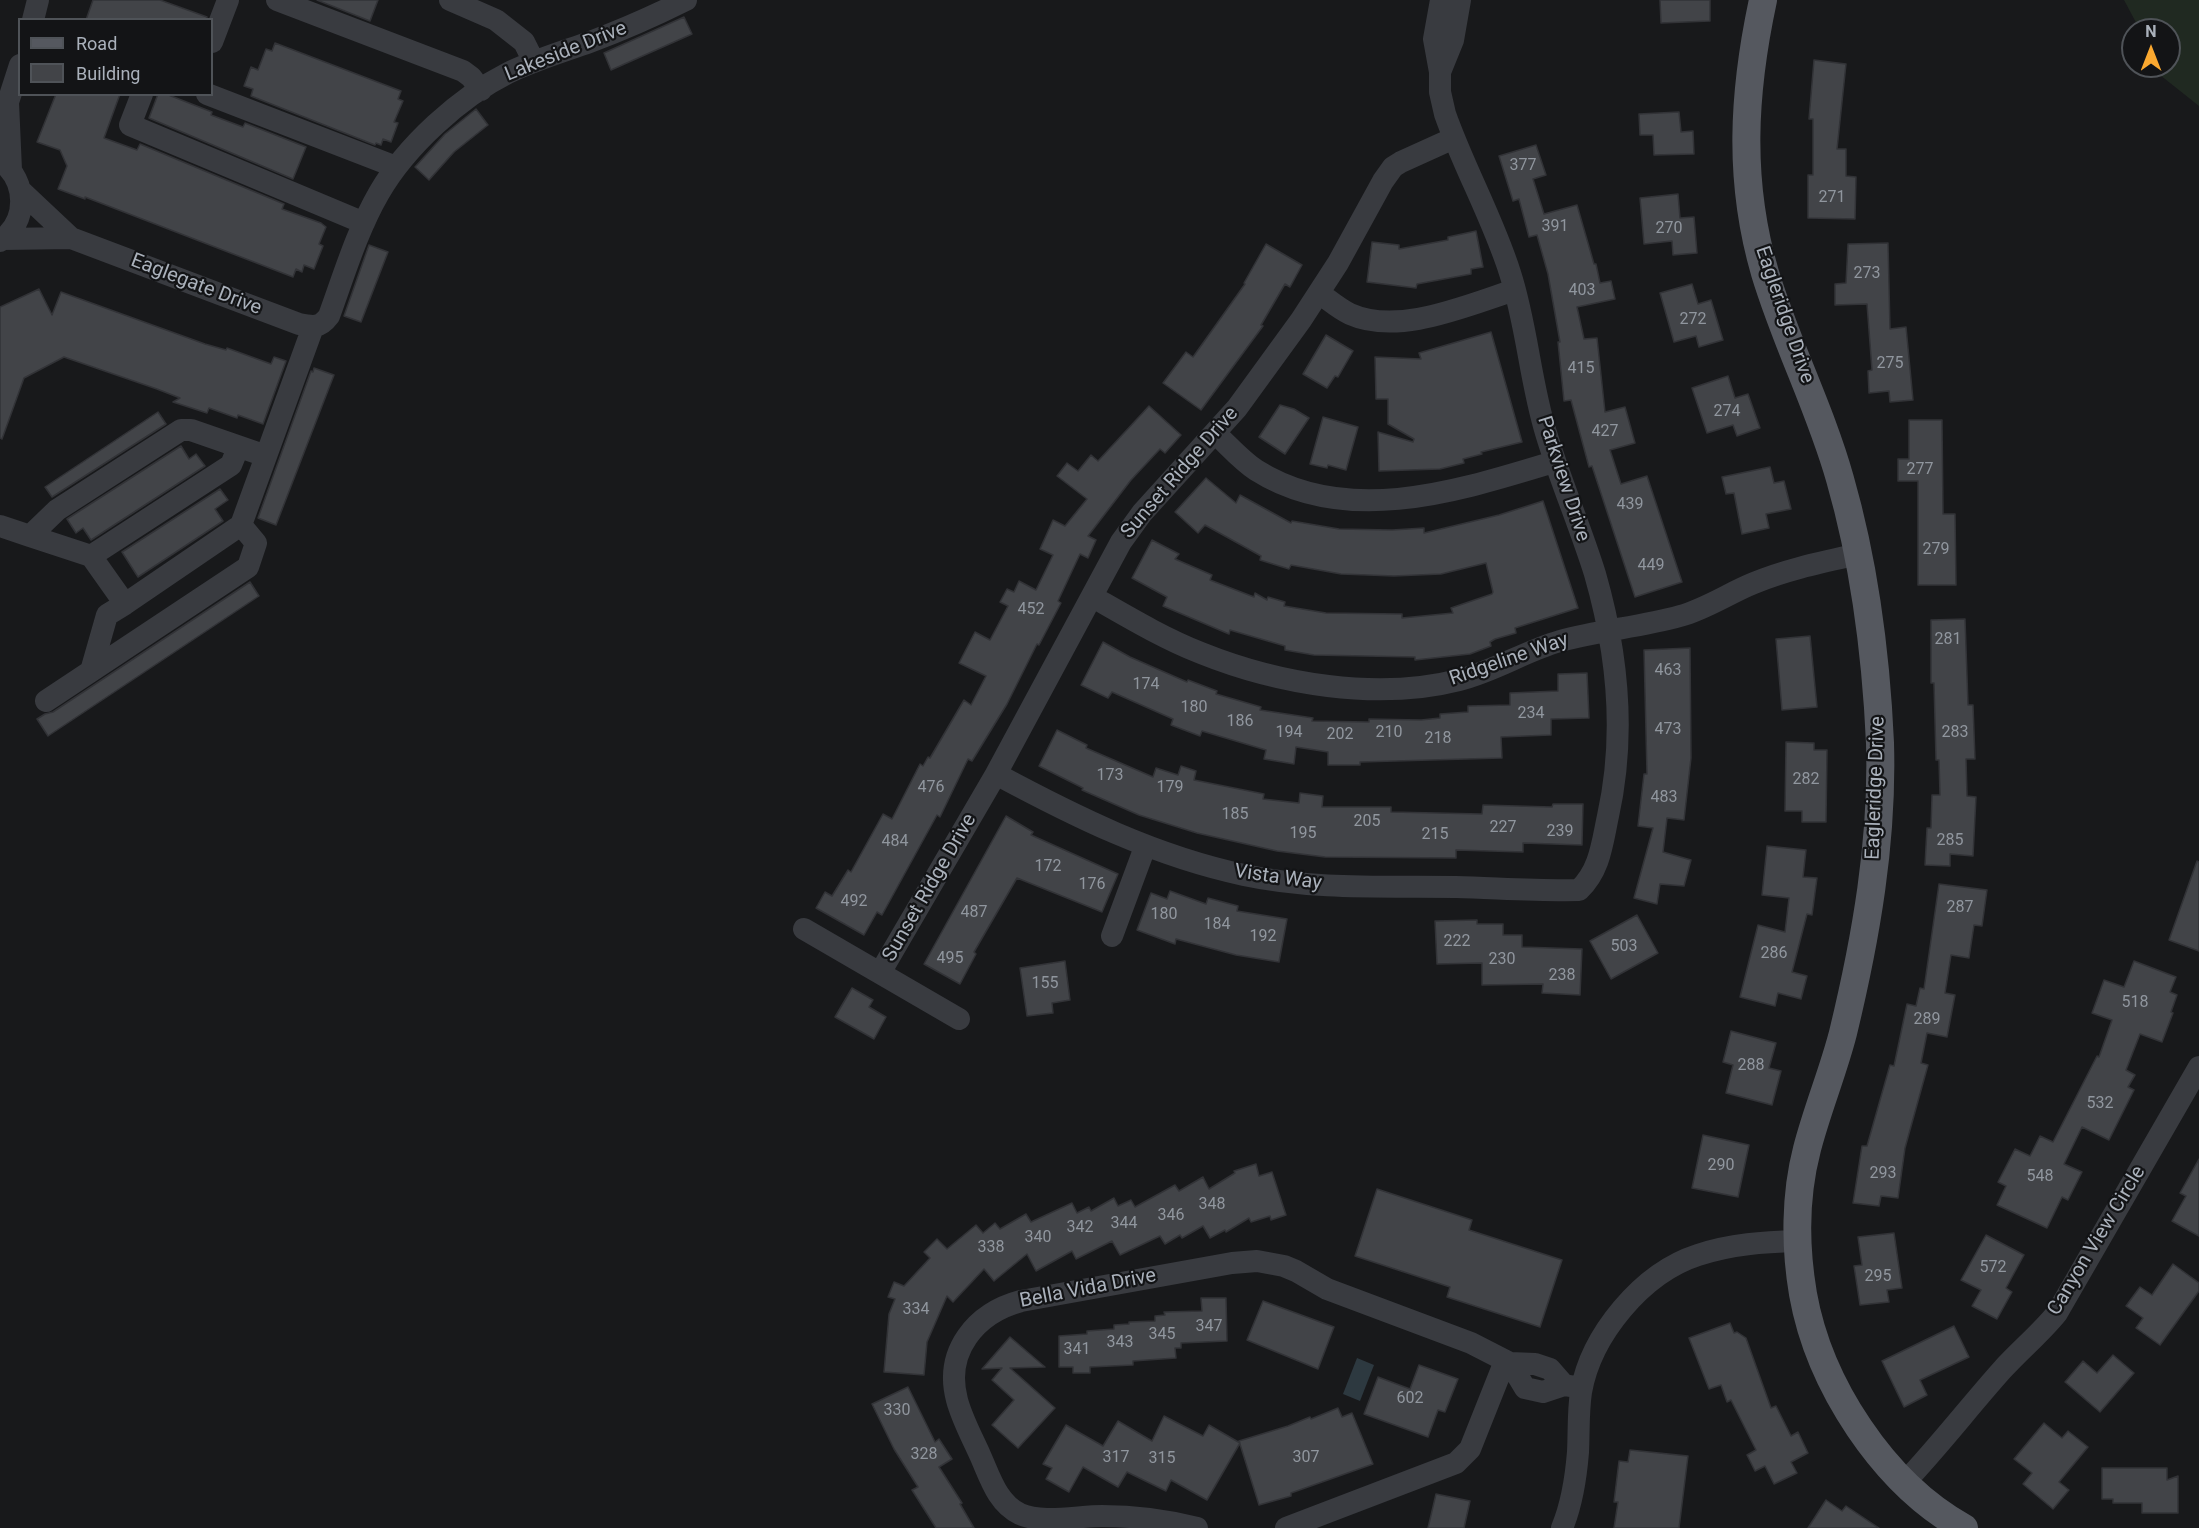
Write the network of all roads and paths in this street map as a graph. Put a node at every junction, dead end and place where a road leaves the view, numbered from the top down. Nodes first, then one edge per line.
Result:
1 (38, 0) edge
2 (228, 0) edge
3 (277, 0) edge
4 (450, 0) edge
5 (686, 0) edge
6 (1441, 0) edge
7 (1460, 0) edge
8 (1763, 0) edge
9 (34, 18) edge
10 (213, 39) edge
11 (534, 62) junction
12 (18, 70) edge
13 (1440, 72) junction
14 (481, 90) junction
15 (141, 96) edge
16 (212, 96) edge
17 (4, 106) edge
18 (1454, 138) junction
19 (5, 165) edge
20 (396, 167) junction
21 (21, 191) junction
22 (364, 223) junction
23 (71, 238) junction
24 (2, 240) edge
25 (1515, 290) junction
26 (1319, 293) junction
27 (317, 326) junction
28 (1215, 433) junction
29 (238, 448) junction
30 (266, 456) junction
31 (1554, 462) junction
32 (241, 525) junction
33 (0, 526) edge
34 (30, 536) junction
35 (1859, 554) junction
36 (91, 556) junction
37 (1093, 597) junction
38 (125, 604) junction
39 (1610, 630) junction
40 (91, 671) junction
41 (46, 701) dead end
42 (996, 774) junction
43 (1145, 847) junction
44 (1579, 890) joint
45 (804, 929) dead end
46 (1112, 936) dead end
47 (880, 973) junction
48 (959, 1019) dead end
49 (2199, 1067) edge
50 (1798, 1241) junction
51 (1507, 1362) junction
52 (1573, 1387) junction
53 (1905, 1482) junction
54 (1197, 1528) edge
55 (1286, 1528) edge
56 (1562, 1528) edge
57 (1964, 1528) edge

1 - 9 street
2 - 10 street
3 - 14 street
4 - 11 street
5 - 11 street, Lakeside Drive
6 - 13 street, Parkview Drive
7 - 13 street, Parkview Drive
8 - 35 main road, Eagleridge Drive
11 - 14 street, Lakeside Drive
12 - 17 street
13 - 18 street, Parkview Drive
14 - 20 street, Lakeside Drive
15 - 22 street
16 - 20 street
17 - 19 street
18 - 25 street, Parkview Drive
18 - 26 street, Sunset Ridge Drive
19 - 21 street
20 - 22 street, Lakeside Drive
21 - 23 street, Eaglegate Drive
21 - 24 street
22 - 27 street, Lakeside Drive
23 - 24 street, Eaglegate Drive
23 - 27 street, Eaglegate Drive
25 - 26 street
25 - 31 street, Parkview Drive
26 - 28 street, Sunset Ridge Drive
27 - 30 street, Lakeside Drive
28 - 31 street
28 - 37 street, Sunset Ridge Drive
29 - 30 street
29 - 34 street
29 - 36 street
30 - 32 street, Lakeside Drive
31 - 39 street, Parkview Drive
32 - 38 street
32 - 40 street
33 - 34 street
34 - 36 street
35 - 39 street, Ridgeline Way
35 - 50 main road, Eagleridge Drive
36 - 38 street
37 - 39 street, Ridgeline Way
37 - 42 street, Sunset Ridge Drive
38 - 40 street
39 - 44 street, Parkview Drive
40 - 41 street
42 - 43 street, Vista Way
42 - 47 street, Sunset Ridge Drive
43 - 44 street, Vista Way
43 - 46 street
45 - 47 street
47 - 48 street
49 - 53 street, Canyon View Circle
50 - 52 street
50 - 53 main road, Eagleridge Drive
51 - 52 street, Bella Vida Drive
51 - 54 street, Bella Vida Drive
51 - 55 street
52 - 56 street
53 - 57 main road, Eagleridge Drive

